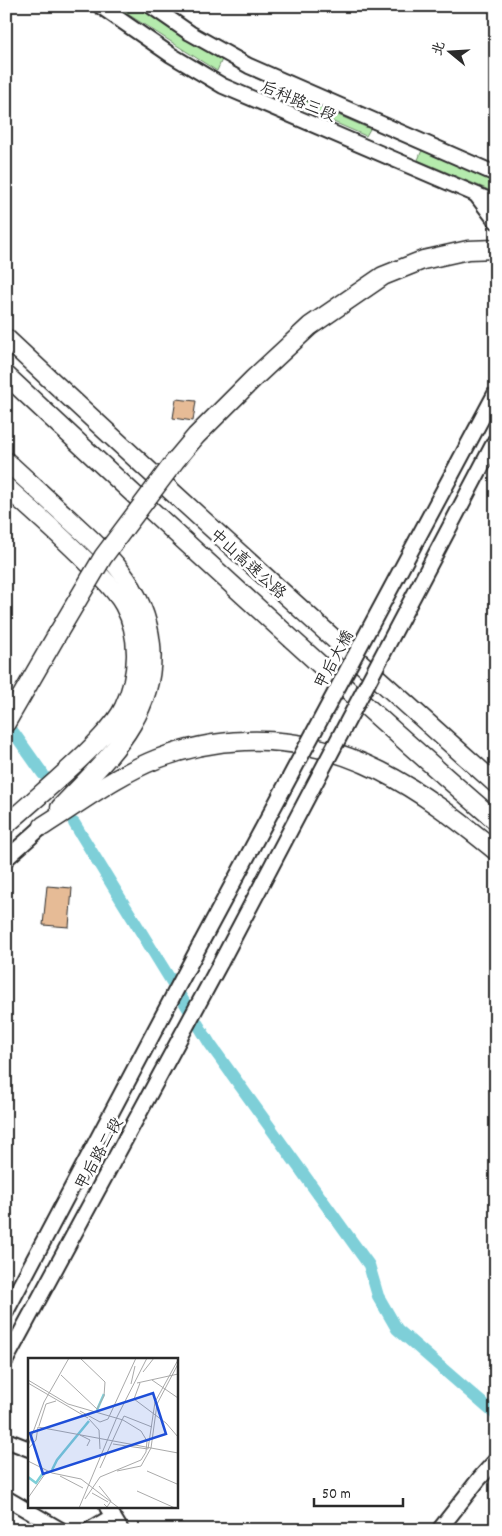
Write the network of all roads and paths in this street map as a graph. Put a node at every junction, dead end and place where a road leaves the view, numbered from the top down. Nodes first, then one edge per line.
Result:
1 (100, 6) edge
2 (151, 6) edge
3 (496, 174) edge
4 (477, 195) junction
5 (496, 203) edge
6 (496, 221) edge
7 (496, 250) edge
8 (6, 338) edge
9 (6, 375) edge
10 (496, 392) edge
11 (496, 439) edge
12 (6, 461) edge
13 (6, 487) edge
14 (6, 723) edge
15 (496, 784) edge
16 (496, 821) edge
17 (6, 825) edge
18 (43, 826) junction
19 (496, 850) edge
20 (6, 859) edge
21 (201, 943) joint
22 (6, 1312) edge
23 (6, 1360) edge
24 (6, 1440) edge
25 (28, 1449) edge
26 (496, 1460) edge
27 (6, 1498) edge
28 (110, 1511) edge
29 (61, 1530) edge
30 (89, 1530) edge
31 (121, 1530) edge
32 (439, 1530) edge

1 - 4 main road, 后科路三段
2 - 3 main road, 后科路三段
4 - 5 main road, 后科路三段
4 - 6 main road
7 - 14 highway, bridge
8 - 15 highway, 中山高速公路
9 - 16 highway, 中山高速公路
10 - 21 main road, 甲后大橋, bridge
11 - 23 main road, 甲后路二段, bridge
12 - 18 highway
13 - 17 highway
18 - 19 highway
18 - 20 main road
21 - 22 main road, 甲后路二段
24 - 25 main road
26 - 32 main road
27 - 29 main road
28 - 30 main road
28 - 31 main road

